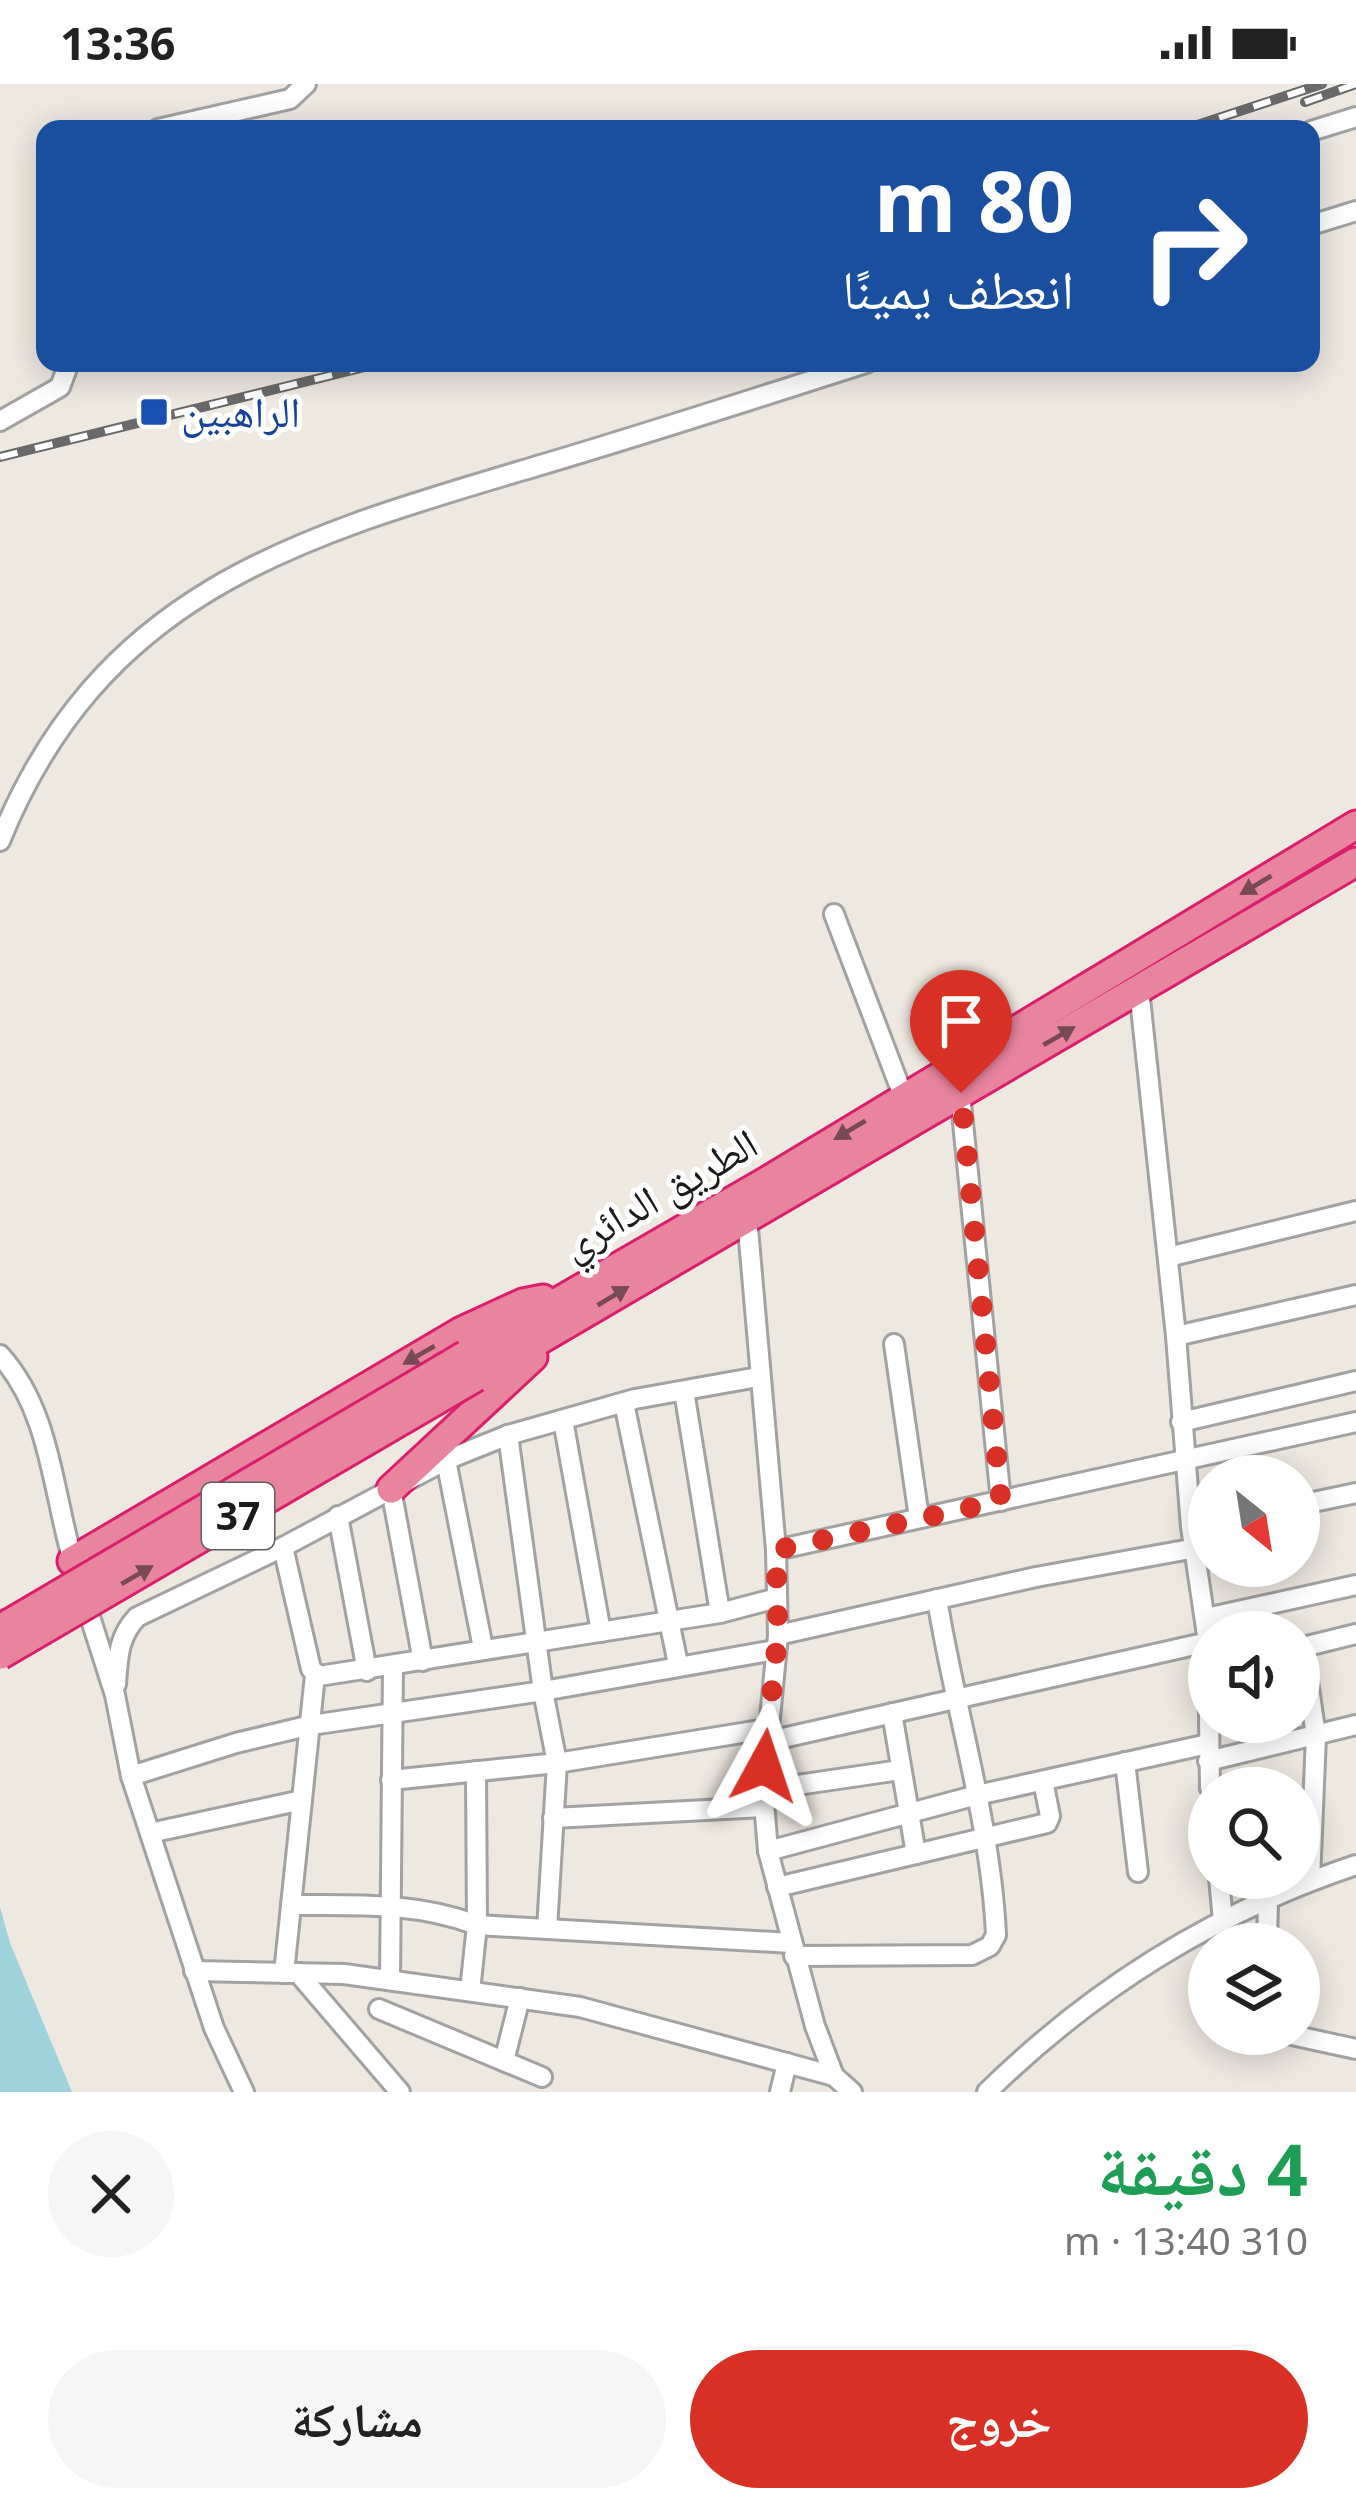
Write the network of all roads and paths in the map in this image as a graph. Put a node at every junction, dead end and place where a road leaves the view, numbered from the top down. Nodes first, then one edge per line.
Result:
1 (306, 84) edge
2 (1356, 117) edge
3 (198, 120) edge
4 (1320, 128) edge
5 (1356, 211) edge
6 (1320, 222) edge
7 (66, 372) edge
8 (838, 372) edge
9 (0, 421) edge
10 (1353, 832) edge
11 (0, 841) edge
12 (1356, 862) edge
13 (834, 914) dead end
14 (1139, 989) junction
15 (961, 1093) junction
16 (904, 1098) junction
17 (1356, 1211) edge
18 (746, 1217) junction
19 (1168, 1257) junction
20 (1356, 1294) edge
21 (568, 1309) junction
22 (1176, 1336) junction
23 (894, 1344) dead end
24 (0, 1355) edge
25 (471, 1366) junction
26 (758, 1377) junction
27 (1356, 1381) edge
28 (684, 1391) junction
29 (624, 1403) junction
30 (563, 1420) junction
31 (1181, 1422) junction
32 (1356, 1422) edge
33 (508, 1436) junction
34 (1185, 1459) junction
35 (446, 1460) junction
36 (1188, 1472) edge
37 (392, 1490) junction
38 (1356, 1493) edge
39 (1001, 1501) junction
40 (1320, 1501) edge
41 (338, 1516) junction
42 (920, 1518) junction
43 (283, 1547) junction
44 (776, 1550) junction
45 (1188, 1550) edge
46 (72, 1561) junction
47 (1356, 1585) edge
48 (777, 1598) junction
49 (937, 1599) junction
50 (1238, 1611) edge
51 (720, 1613) junction
52 (669, 1620) junction
53 (0, 1629) edge
54 (602, 1632) junction
55 (1356, 1634) edge
56 (536, 1642) junction
57 (777, 1642) junction
58 (1320, 1643) edge
59 (1188, 1646) edge
60 (483, 1648) junction
61 (0, 1655) edge
62 (423, 1661) junction
63 (678, 1664) junction
64 (393, 1667) junction
65 (367, 1671) junction
66 (315, 1675) junction
67 (542, 1690) junction
68 (115, 1695) junction
69 (953, 1698) junction
70 (393, 1713) junction
71 (892, 1713) junction
72 (311, 1725) junction
73 (1356, 1725) edge
74 (1320, 1735) edge
75 (765, 1736) junction
76 (1208, 1743) edge
77 (1272, 1743) edge
78 (1208, 1753) junction
79 (556, 1762) junction
80 (1125, 1762) junction
81 (1209, 1767) edge
82 (900, 1770) junction
83 (476, 1771) junction
84 (131, 1776) junction
85 (391, 1780) junction
86 (1042, 1780) junction
87 (977, 1795) junction
88 (764, 1799) junction
89 (302, 1800) junction
90 (908, 1814) junction
91 (553, 1818) junction
92 (150, 1833) junction
93 (985, 1838) junction
94 (768, 1851) junction
95 (916, 1854) junction
96 (1356, 1865) edge
97 (1138, 1872) dead end
98 (1320, 1877) edge
99 (777, 1887) junction
100 (1220, 1899) edge
101 (1268, 1900) joint
102 (291, 1905) junction
103 (390, 1905) junction
104 (1222, 1921) junction
105 (1267, 1923) edge
106 (477, 1925) junction
107 (547, 1929) junction
108 (792, 1950) junction
109 (194, 1971) junction
110 (291, 1973) junction
111 (390, 1980) junction
112 (470, 1991) junction
113 (520, 1998) junction
114 (379, 2009) dead end
115 (1320, 2041) edge
116 (1356, 2049) edge
117 (505, 2061) junction
118 (787, 2063) junction
119 (834, 2076) junction
120 (542, 2077) dead end
121 (396, 2088) edge
122 (244, 2092) edge
123 (371, 2092) edge
124 (780, 2092) edge
125 (852, 2092) edge
126 (987, 2092) edge

1 - 3 street
2 - 4 street
5 - 6 street
7 - 9 street
8 - 11 street
10 -> 16 highway, الطريق الدائري / 37
12 - 14 highway, الطريق الدائري / 37
13 - 16 street
15 -> 14 highway, الطريق الدائري / 37
14 - 19 street
15 - 18 highway, الطريق الدائري / 37
15 - 39 street
16 -> 21 highway, الطريق الدائري / 37
17 - 19 street
21 -> 18 highway, الطريق الدائري / 37
18 - 26 street
19 - 22 street
20 - 22 street
21 - 25 highway, الطريق الدائري / 37
21 - 37 highway
21 -> 46 highway
22 - 31 street
23 - 42 street
24 - 46 street
25 - 53 highway, الطريق الدائري / 37, bridge
61 -> 25 highway, الطريق الدائري / 37, bridge
26 - 28 street
26 - 44 street
27 - 31 street
28 - 29 street
28 - 51 street
29 - 30 street
29 - 52 street
30 - 33 street
30 - 54 street
31 - 34 street
32 - 34 street
33 - 35 street
33 - 56 street
34 - 36 street
34 - 39 street
35 - 37 street
35 - 60 street
37 - 41 street
37 - 62 street
38 - 40 street
39 - 42 street
41 - 43 street
41 - 65 street
42 - 44 street
43 - 66 street
43 - 68 street
44 - 48 street
45 - 49 street
46 - 68 street
47 - 50 street
48 - 51 street
48 - 57 street
49 - 57 street
49 - 69 street
51 - 52 street
52 - 54 street
52 - 63 street
54 - 56 street
55 - 58 street
56 - 60 street
56 - 67 street
57 - 63 street
57 - 75 street
59 - 69 street
60 - 62 street
62 - 64 street
63 - 67 street
64 - 65 street
64 - 70 street
65 - 66 street
66 - 72 street
67 - 70 street
67 - 79 street
68 - 84 street
69 - 71 street
69 - 87 street
70 - 72 street
70 - 85 street
71 - 75 street
71 - 82 street
72 - 84 street
72 - 89 street
73 - 74 street
75 - 79 street
75 - 88 street
76 - 78 street
77 - 78 street
78 - 80 street
78 - 81 street
79 - 83 street
79 - 91 street
80 - 86 street
80 - 97 street
82 - 88 street
82 - 90 street
83 - 85 street
83 - 106 street
84 - 92 street
85 - 103 street
86 - 87 street
86 - 93 street
87 - 90 street
87 - 93 street
88 - 91 street
88 - 94 street
89 - 92 street
89 - 102 street
90 - 94 street
90 - 95 street
91 - 107 street
92 - 109 street
93 - 95 street
93 - 108 street
94 - 99 street
95 - 99 street
96 - 98 street
99 - 108 street
100 - 104 street
101 - 104 street
101 - 105 street
102 - 103 street
102 - 110 street
103 - 106 street
103 - 111 street
104 - 126 street
106 - 107 street
106 - 112 street
107 - 108 street
108 - 119 street
109 - 110 street
109 - 122 street
110 - 111 street
110 - 121 street
111 - 112 street
112 - 113 street
113 - 117 street
113 - 118 street
114 - 117 street
115 - 116 street
117 - 120 street
118 - 119 street
118 - 124 street
119 - 125 street
121 - 123 street

